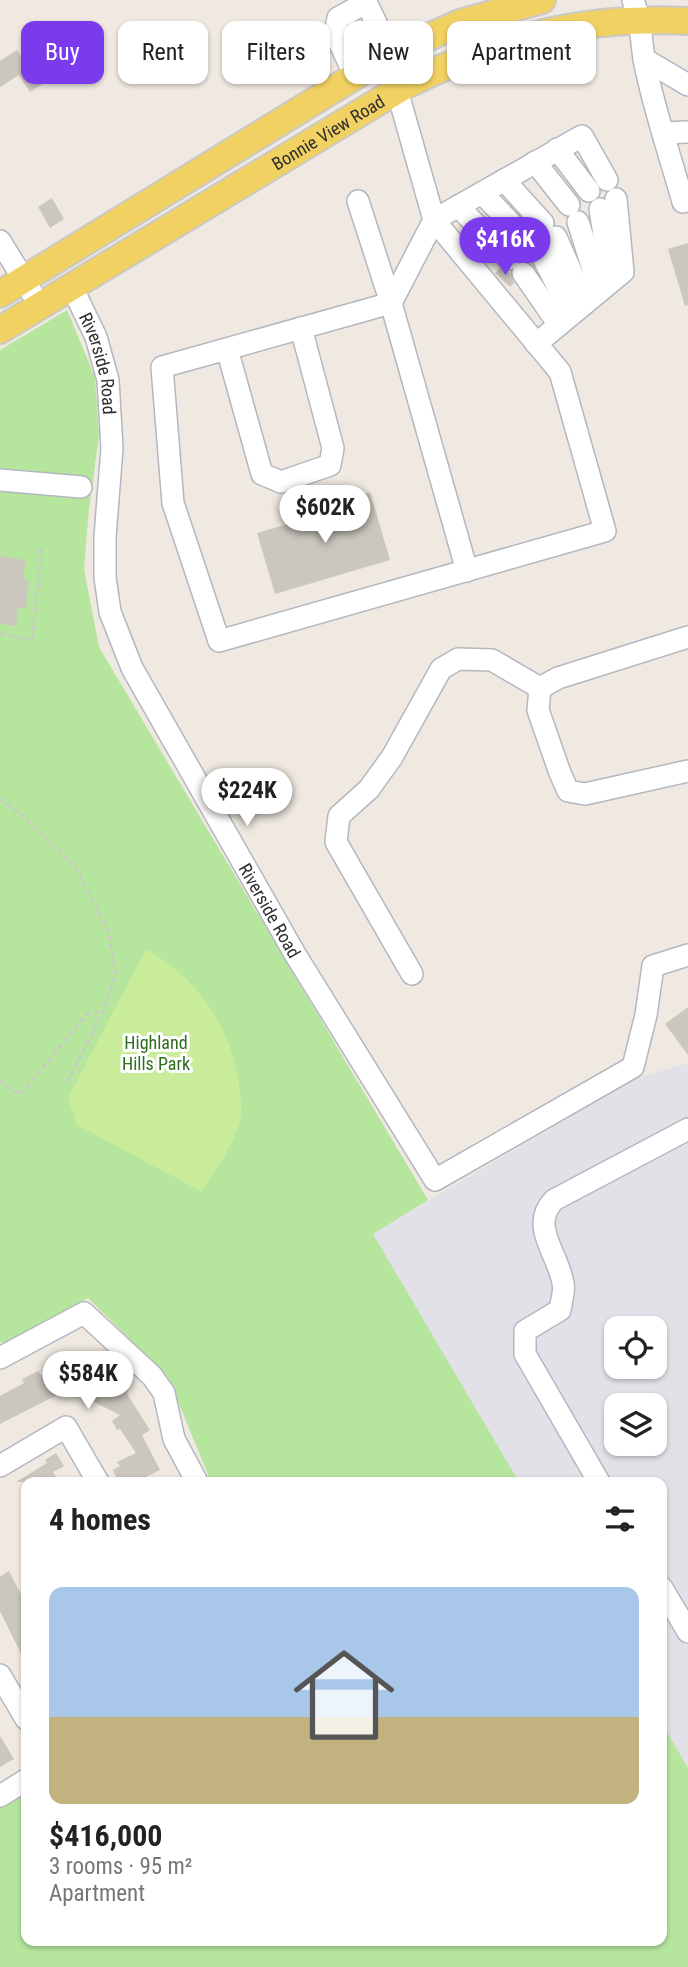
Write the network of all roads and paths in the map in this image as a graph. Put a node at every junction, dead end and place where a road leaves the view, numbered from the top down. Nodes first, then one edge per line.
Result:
1 (542, 0) edge
2 (355, 3) edge
3 (637, 9) edge
4 (368, 21) edge
5 (688, 21) edge
6 (433, 35) edge
7 (344, 52) edge
8 (645, 59) junction
9 (344, 83) edge
10 (396, 84) edge
11 (688, 85) edge
12 (397, 90) junction
13 (688, 132) edge
14 (664, 133) junction
15 (535, 162) junction
16 (504, 180) junction
17 (482, 193) junction
18 (688, 199) edge
19 (358, 201) dead end
20 (458, 206) junction
21 (434, 220) junction
22 (0, 241) edge
23 (23, 280) junction
24 (72, 287) junction
25 (0, 294) edge
26 (391, 303) junction
27 (586, 303) junction
28 (40, 306) junction
29 (301, 328) junction
30 (0, 330) edge
31 (536, 344) junction
32 (227, 349) junction
33 (0, 480) edge
34 (80, 486) dead end
35 (42, 546) dead end
36 (467, 571) junction
37 (0, 634) edge
38 (688, 637) edge
39 (540, 688) junction
40 (688, 771) edge
41 (0, 799) edge
42 (688, 955) edge
43 (412, 974) dead end
44 (103, 1011) junction
45 (0, 1081) edge
46 (66, 1082) dead end
47 (688, 1129) edge
48 (0, 1358) edge
49 (0, 1466) edge
50 (95, 1477) edge
51 (194, 1477) edge
52 (596, 1477) edge
53 (667, 1596) edge
54 (688, 1632) edge
55 (0, 1675) edge
56 (21, 1711) edge
57 (21, 1783) edge
58 (0, 1796) edge

1 - 6 main road, Bonnie View Road
2 - 4 street
2 - 7 street
3 - 5 main road, Bonnie View Road
3 - 8 street
3 - 12 main road, Bonnie View Road
8 - 11 street
8 - 14 street
9 - 23 main road, Bonnie View Road
10 - 12 main road
12 - 21 street
12 - 24 main road, Bonnie View Road
13 - 14 street
14 - 18 street
15 - 16 street
15 - 27 street
15 - 27 street
16 - 17 street
16 - 27 street
17 - 20 street
17 - 27 street
19 - 26 street
20 - 21 street
20 - 27 street
21 - 26 street
21 - 31 street
22 - 23 street
23 - 25 main road, Bonnie View Road
23 - 28 street
24 - 28 main road, Bonnie View Road
24 - 42 street, Riverside Road
26 - 29 street
26 - 36 street
27 - 31 street
28 - 30 main road, Bonnie View Road
29 - 32 street
29 - 32 street
31 - 36 street
32 - 36 street
33 - 34 street
35 - 37 path
38 - 39 street
39 - 40 street
39 - 43 street
41 - 44 path
44 - 45 path
44 - 46 path
47 - 52 street
48 - 51 street
49 - 50 street
53 - 54 street
55 - 56 street
57 - 58 street

